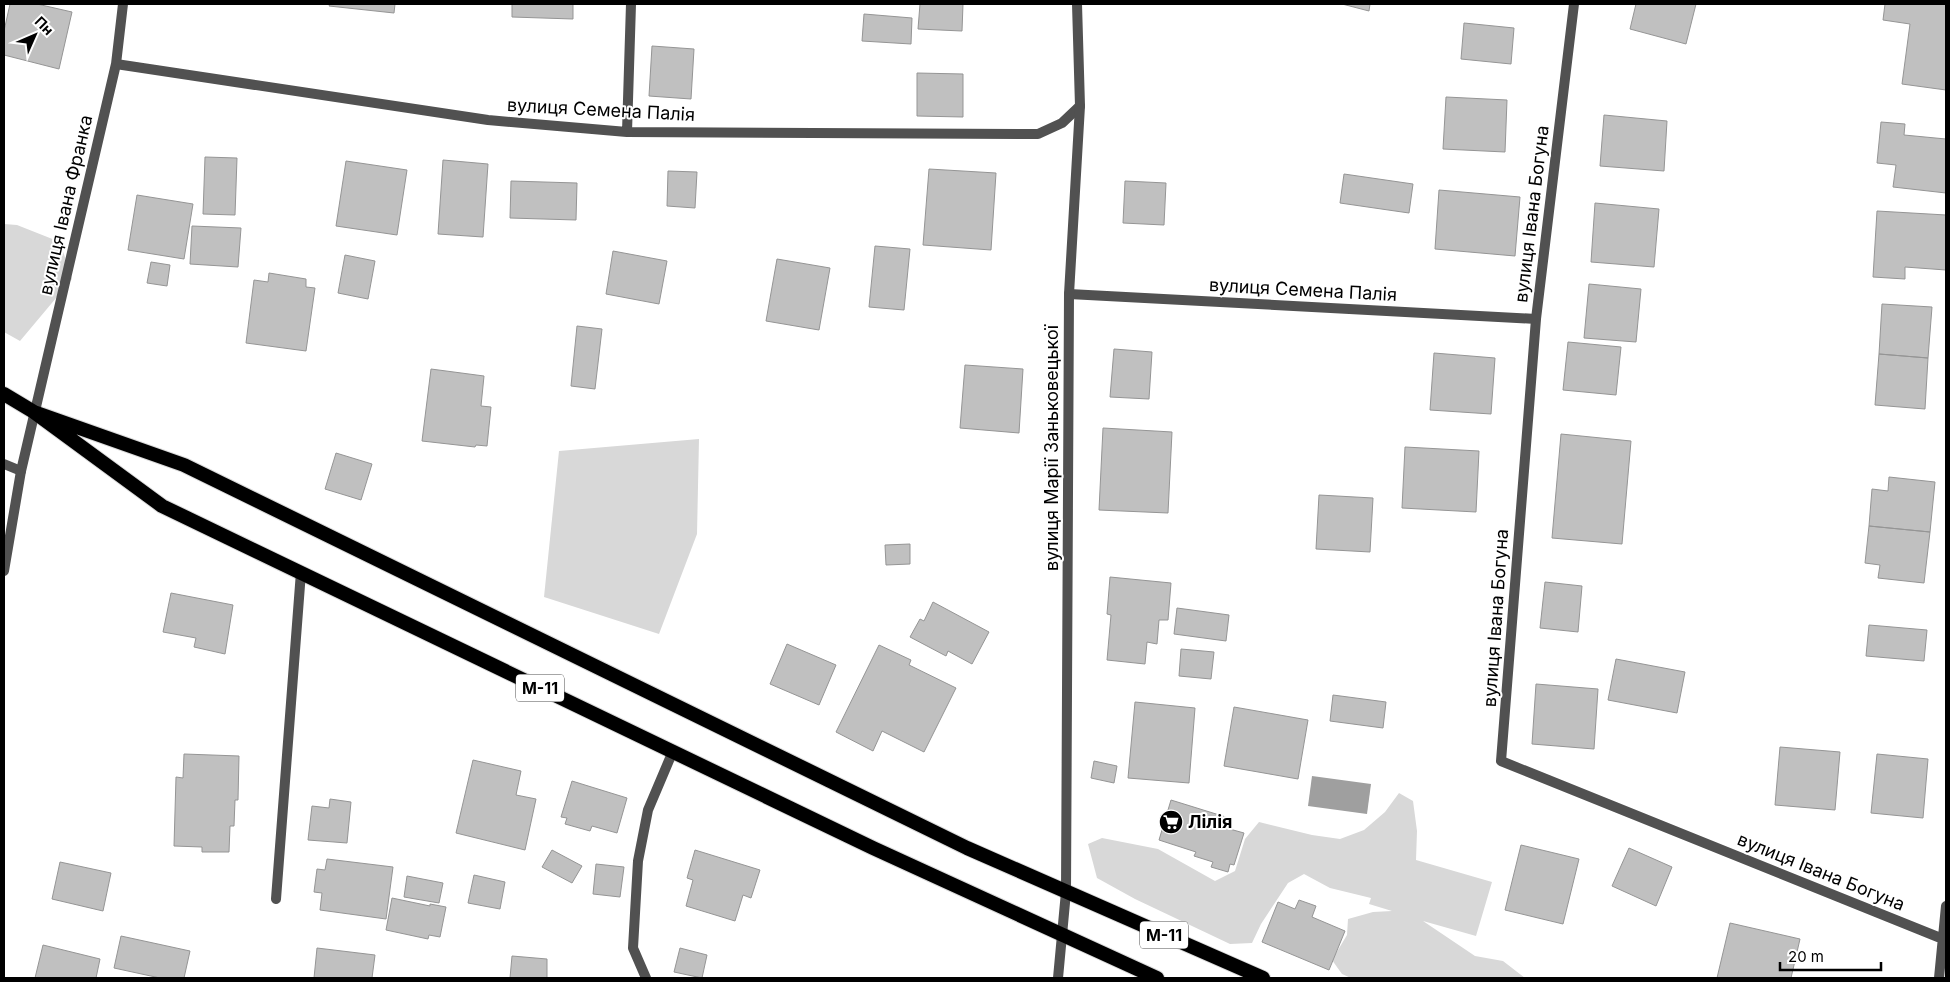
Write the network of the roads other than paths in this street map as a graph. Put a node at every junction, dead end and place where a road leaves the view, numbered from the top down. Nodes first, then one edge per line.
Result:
1 (123, 4) edge
2 (630, 4) edge
3 (1077, 4) edge
4 (1574, 4) edge
5 (116, 64) junction
6 (1080, 106) junction
7 (626, 132) junction
8 (1069, 294) junction
9 (1536, 319) junction
10 (4, 394) edge
11 (34, 412) junction
12 (4, 464) edge
13 (21, 471) junction
14 (4, 571) edge
15 (301, 572) junction
16 (672, 751) junction
17 (1066, 892) junction
18 (276, 898) dead end
19 (1946, 906) edge
20 (1063, 935) junction
21 (1945, 940) edge
22 (646, 978) edge
23 (1058, 978) edge
24 (1157, 978) edge
25 (1263, 978) edge
26 (1939, 978) edge

1 - 5 street, вулиця Івана Франка
2 - 7 street
3 - 6 street, вулиця Марії Заньковецької
4 - 9 street, вулиця Івана Богуна
5 - 7 street, вулиця Семена Палія
5 - 11 street, вулиця Івана Франка
6 - 7 street, вулиця Семена Палія
6 - 8 street, вулиця Марії Заньковецької
8 - 9 street, вулиця Семена Палія
8 - 17 street, вулиця Марії Заньковецької
9 - 21 street, вулиця Івана Богуна
10 - 11 highway, М-11
11 - 13 street, вулиця Івана Франка
11 - 15 highway, М-11
11 - 17 highway, М-11
12 - 13 street
13 - 14 street, вулиця Івана Франка
15 - 16 highway, М-11
15 - 18 street
16 - 20 highway, М-11
16 - 22 street
17 - 20 street, вулиця Марії Заньковецької
17 - 25 highway, М-11
19 - 21 street
20 - 23 street, вулиця Марії Заньковецької
20 - 24 highway, М-11
21 - 26 street

